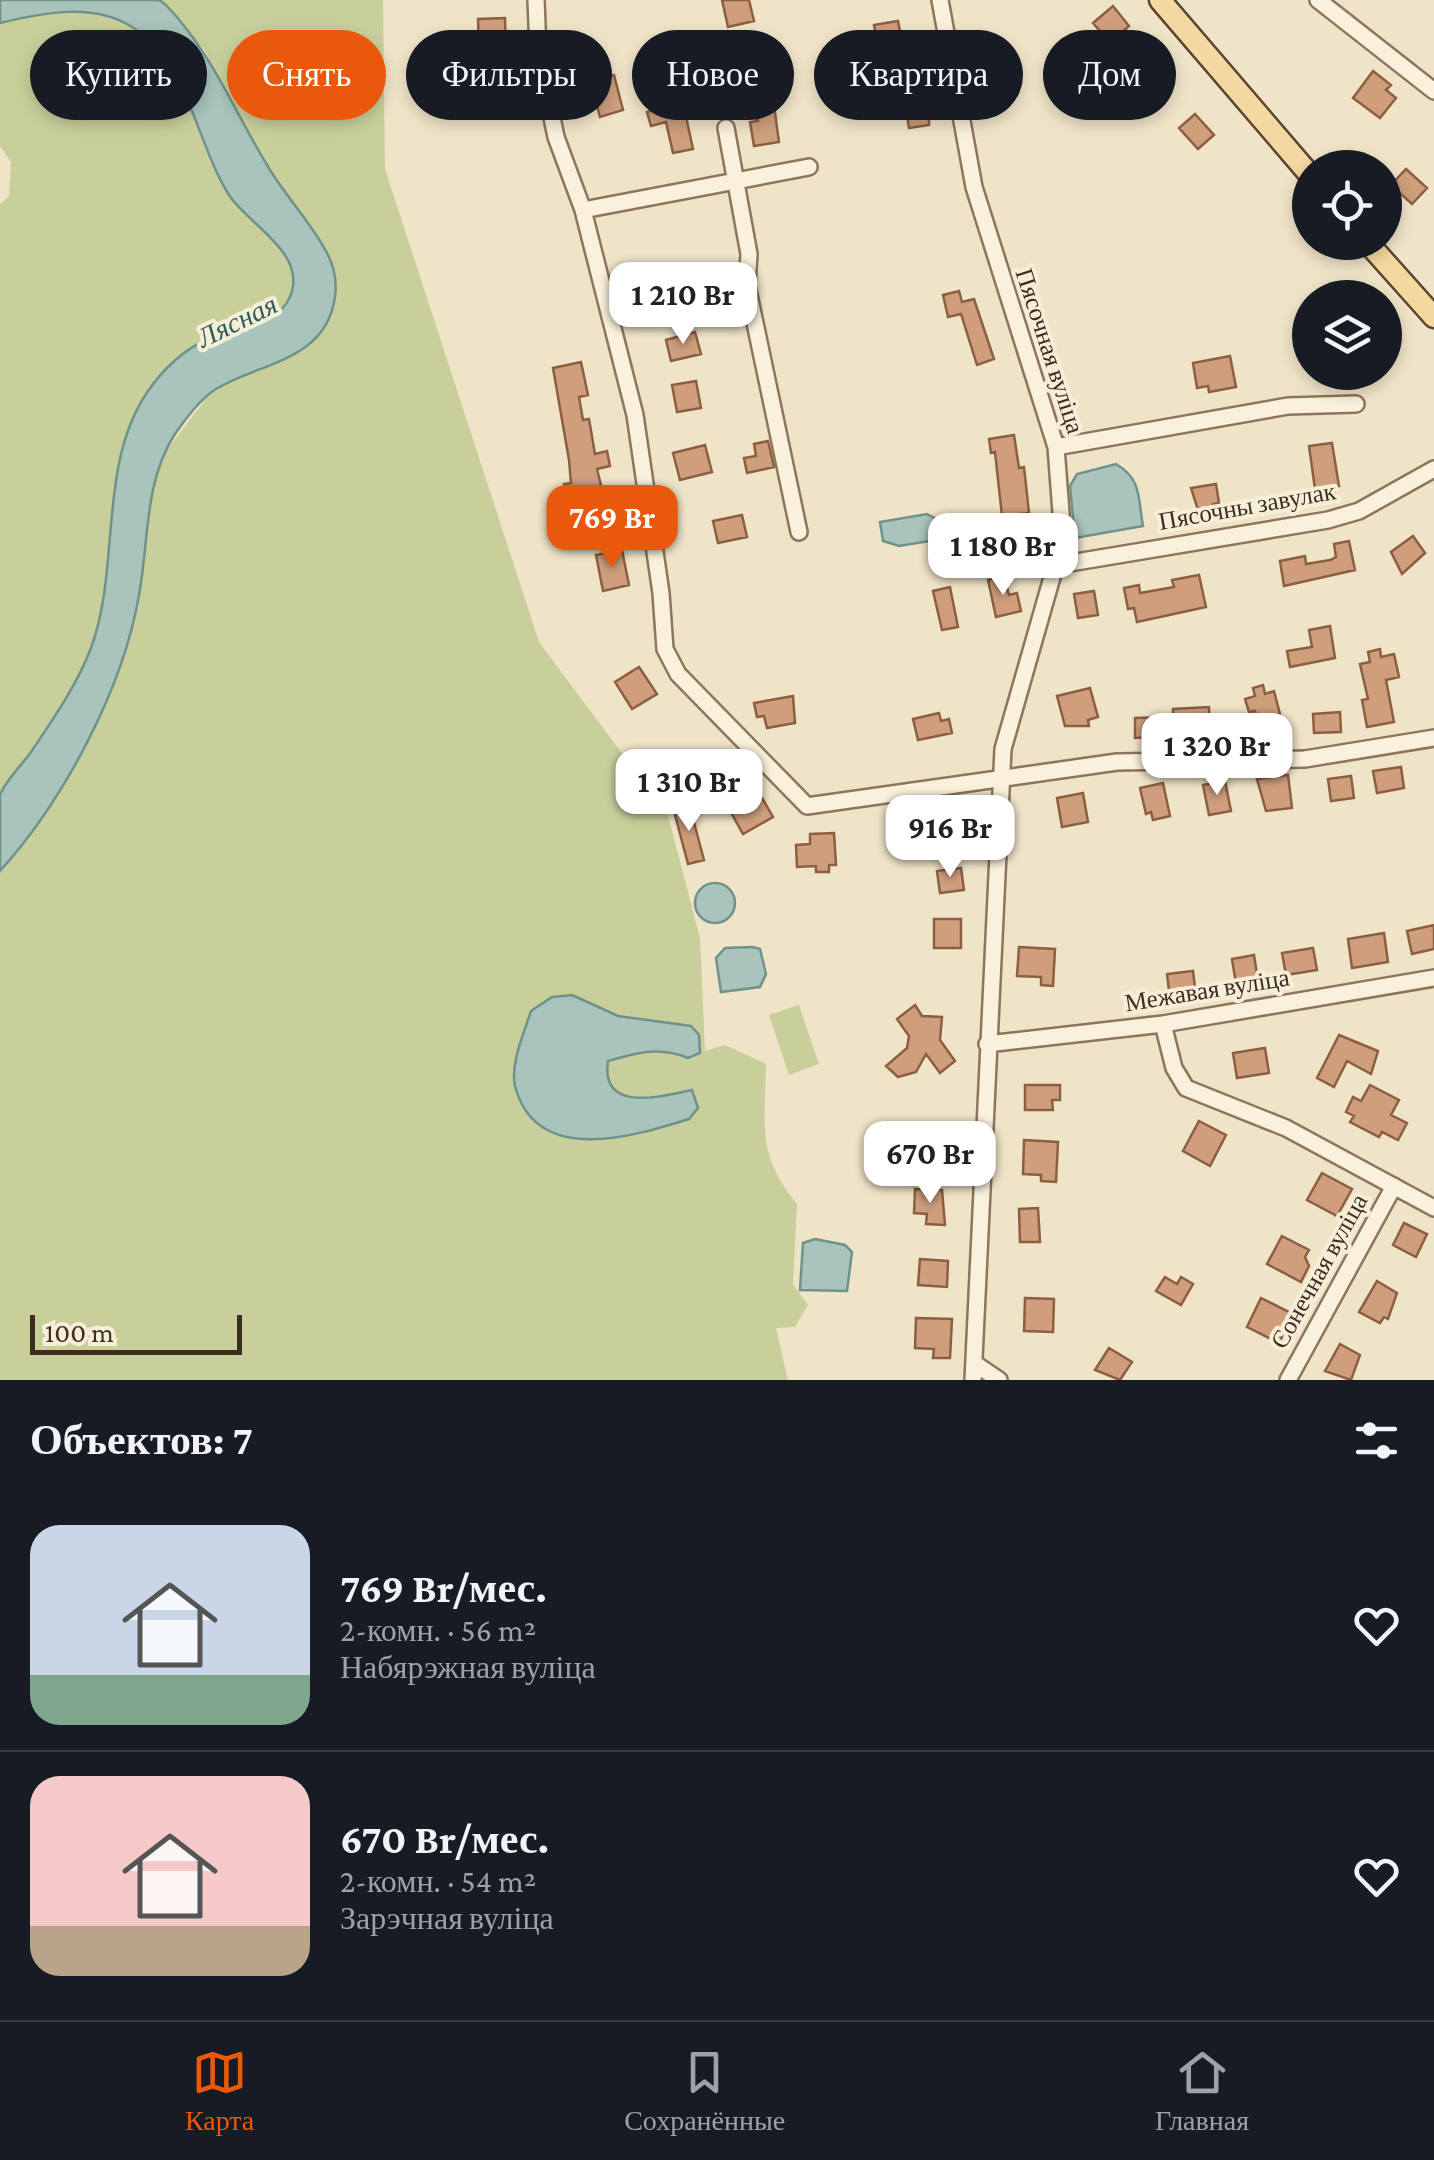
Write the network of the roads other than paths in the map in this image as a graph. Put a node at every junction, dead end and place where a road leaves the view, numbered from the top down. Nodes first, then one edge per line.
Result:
1 (536, 0) edge
2 (940, 0) edge
3 (1160, 0) edge
4 (1318, 0) edge
5 (1434, 91) edge
6 (726, 128) dead end
7 (1292, 154) edge
8 (809, 168) dead end
9 (734, 182) junction
10 (583, 210) junction
11 (1383, 260) edge
12 (1434, 318) edge
13 (1356, 404) dead end
14 (1056, 448) junction
15 (1434, 468) edge
16 (798, 532) dead end
17 (1058, 564) junction
18 (1434, 738) edge
19 (1002, 775) junction
20 (1434, 978) edge
21 (1163, 1024) junction
22 (987, 1044) junction
23 (1394, 1186) junction
24 (1434, 1208) edge
25 (974, 1372) edge
26 (1000, 1380) edge
27 (1288, 1380) edge

1 - 10 street
2 - 14 street, Пясочная вуліца
3 - 7 main road
4 - 5 street
6 - 9 street
8 - 9 street
9 - 10 street
9 - 16 street
10 - 19 street
11 - 12 main road
13 - 14 street
14 - 17 street, Пясочная вуліца
15 - 17 street, Пясочны завулак
17 - 19 street, Пясочная вуліца
18 - 19 street
19 - 22 street, Пясочная вуліца
20 - 21 street, Межавая вуліца
21 - 22 street, Межавая вуліца
21 - 23 street
22 - 25 street, Пясочная вуліца
23 - 24 street
23 - 27 street, Сонечная вуліца
25 - 26 street

